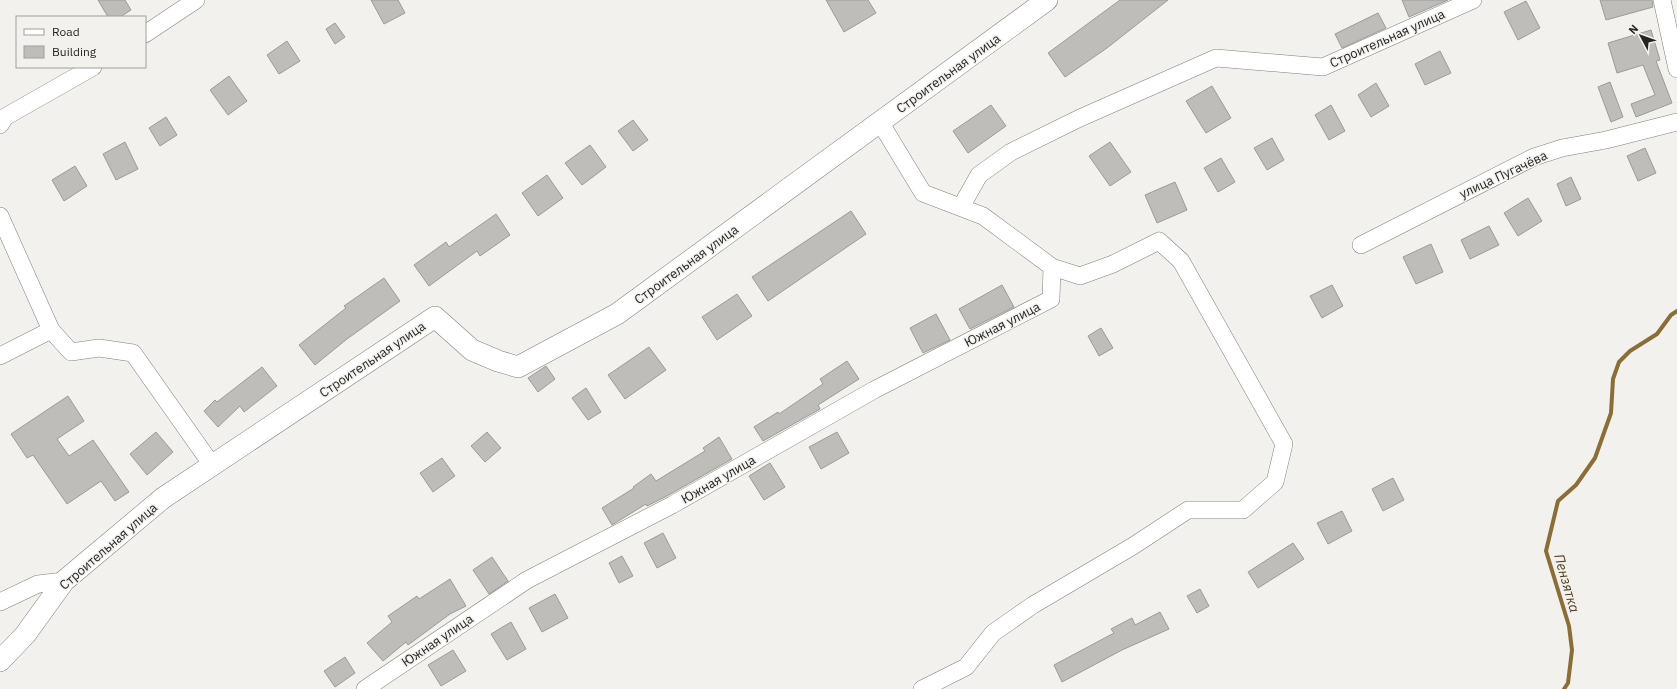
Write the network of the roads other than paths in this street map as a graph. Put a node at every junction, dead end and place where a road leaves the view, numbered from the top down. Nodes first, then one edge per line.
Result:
1 (196, 0) edge
2 (1048, 0) edge
3 (1473, 0) edge
4 (1662, 0) edge
5 (146, 33) edge
6 (91, 68) edge
7 (1677, 69) edge
8 (880, 122) junction
9 (1677, 122) edge
10 (0, 125) edge
11 (961, 207) junction
12 (0, 216) edge
13 (1361, 246) dead end
14 (1052, 267) junction
15 (51, 330) junction
16 (0, 356) edge
17 (212, 466) junction
18 (64, 581) junction
19 (0, 602) edge
20 (0, 661) edge
21 (365, 689) edge
22 (922, 689) edge

1 - 5 street
2 - 8 street, Строительная улица
3 - 11 street, Строительная улица
4 - 7 street
6 - 10 street
8 - 11 street
8 - 17 street, Строительная улица
9 - 13 street, улица Пугачёва
11 - 14 street
12 - 15 street
14 - 21 street, Южная улица
14 - 22 street
15 - 16 street
15 - 17 street
17 - 18 street, Строительная улица
18 - 19 street
18 - 20 street, Строительная улица

